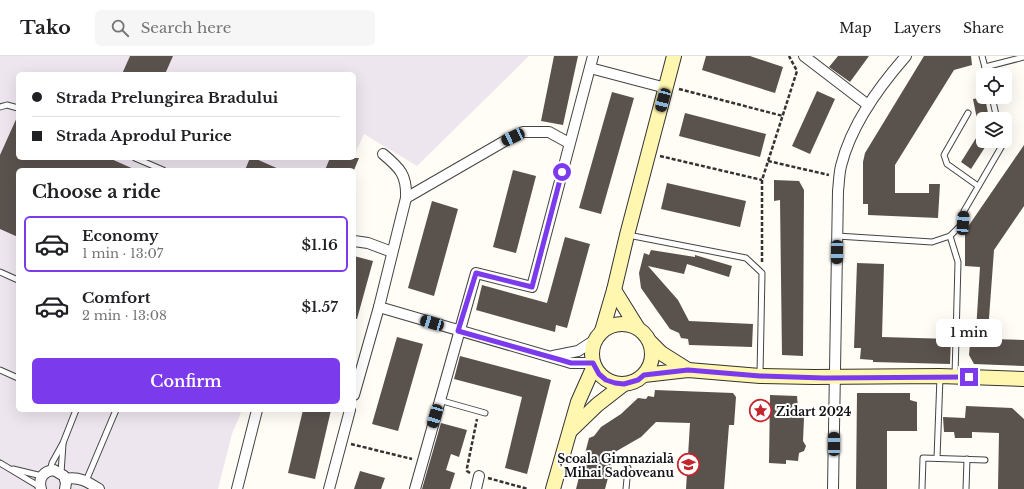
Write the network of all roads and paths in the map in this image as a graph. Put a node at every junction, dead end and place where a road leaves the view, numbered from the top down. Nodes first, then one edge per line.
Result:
1 (593, 56) edge
2 (674, 56) edge
3 (789, 56) edge
4 (806, 56) edge
5 (906, 56) edge
6 (982, 56) edge
7 (1024, 57) edge
8 (985, 67) joint
9 (590, 68) junction
10 (666, 88) junction
11 (868, 105) junction
12 (0, 107) edge
13 (16, 107) edge
14 (968, 113) dead end
15 (783, 116) junction
16 (569, 143) junction
17 (1001, 148) edge
18 (648, 153) junction
19 (383, 154) dead end
20 (140, 160) edge
21 (768, 161) junction
22 (158, 168) edge
23 (839, 177) junction
24 (762, 180) junction
25 (978, 186) junction
26 (406, 193) junction
27 (627, 235) junction
28 (837, 236) junction
29 (950, 236) junction
30 (356, 241) edge
31 (392, 252) junction
32 (0, 272) edge
33 (762, 273) junction
34 (16, 279) edge
35 (614, 290) junction
36 (379, 307) junction
37 (637, 327) junction
38 (458, 331) junction
39 (598, 336) junction
40 (650, 342) junction
41 (551, 356) junction
42 (594, 364) junction
43 (0, 370) edge
44 (688, 370) junction
45 (644, 375) junction
46 (760, 376) junction
47 (940, 376) junction
48 (16, 377) edge
49 (955, 377) junction
50 (835, 378) junction
51 (1024, 378) edge
52 (624, 384) junction
53 (356, 388) edge
54 (439, 400) junction
55 (478, 411) junction
56 (75, 412) edge
57 (115, 412) edge
58 (257, 412) edge
59 (349, 412) edge
60 (486, 413) dead end
61 (570, 431) junction
62 (341, 441) junction
63 (63, 442) junction
64 (937, 458) junction
65 (967, 459) junction
66 (985, 460) dead end
67 (422, 462) junction
68 (0, 463) edge
69 (628, 468) dead end
70 (10, 469) junction
71 (46, 473) junction
72 (479, 476) junction
73 (64, 480) edge
74 (86, 481) junction
75 (41, 488) edge
76 (99, 489) edge
77 (238, 489) edge
78 (328, 489) edge
79 (415, 489) edge
80 (476, 489) edge
81 (528, 489) edge
82 (553, 489) edge
83 (626, 489) edge
84 (833, 489) edge
85 (922, 489) edge
86 (966, 489) edge

1 - 9 street
2 - 10 street
3 - 15 path
4 - 11 street
5 - 11 street
6 - 8 lane
7 - 8 lane
9 - 10 street
9 - 16 street
10 - 15 path
10 - 18 street
11 - 23 street
12 - 13 lane
14 - 25 lane
15 - 21 path
16 - 26 street
16 - 38 street
17 - 25 lane
18 - 24 path
18 - 27 street
19 - 26 street
20 - 22 lane
21 - 23 path
21 - 24 path
23 - 28 street
24 - 33 path
25 - 29 lane
26 - 31 street
27 - 33 lane
27 - 35 street
28 - 29 lane
28 - 50 street
29 - 49 lane
30 - 31 street
31 - 36 street
32 - 34 lane
33 - 46 lane
35 - 37 street
35 - 39 street
36 - 38 street
36 - 53 street
37 - 39 street
37 - 40 street
38 - 41 street
38 - 54 street
39 - 41 street
39 - 42 street
40 - 44 street
40 - 45 street
41 - 42 street
42 - 52 street
42 - 61 street
43 - 48 lane
44 - 45 street
44 - 46 street
45 - 52 street
46 - 50 street
47 - 49 street
47 - 50 street
47 - 64 lane
49 - 51 street
50 - 84 street
52 - 61 street
54 - 55 lane
54 - 67 street
55 - 60 lane
55 - 72 path
56 - 63 lane
57 - 74 lane
58 - 77 street
59 - 62 street
61 - 82 street
62 - 67 path
62 - 78 street
63 - 71 lane
63 - 73 lane
64 - 65 lane
64 - 85 lane
65 - 66 lane
65 - 86 lane
67 - 79 street
68 - 70 lane
69 - 83 lane
70 - 71 lane
70 - 75 lane
71 - 73 street
71 - 75 street
72 - 80 street
72 - 81 path
73 - 74 street
74 - 76 street

